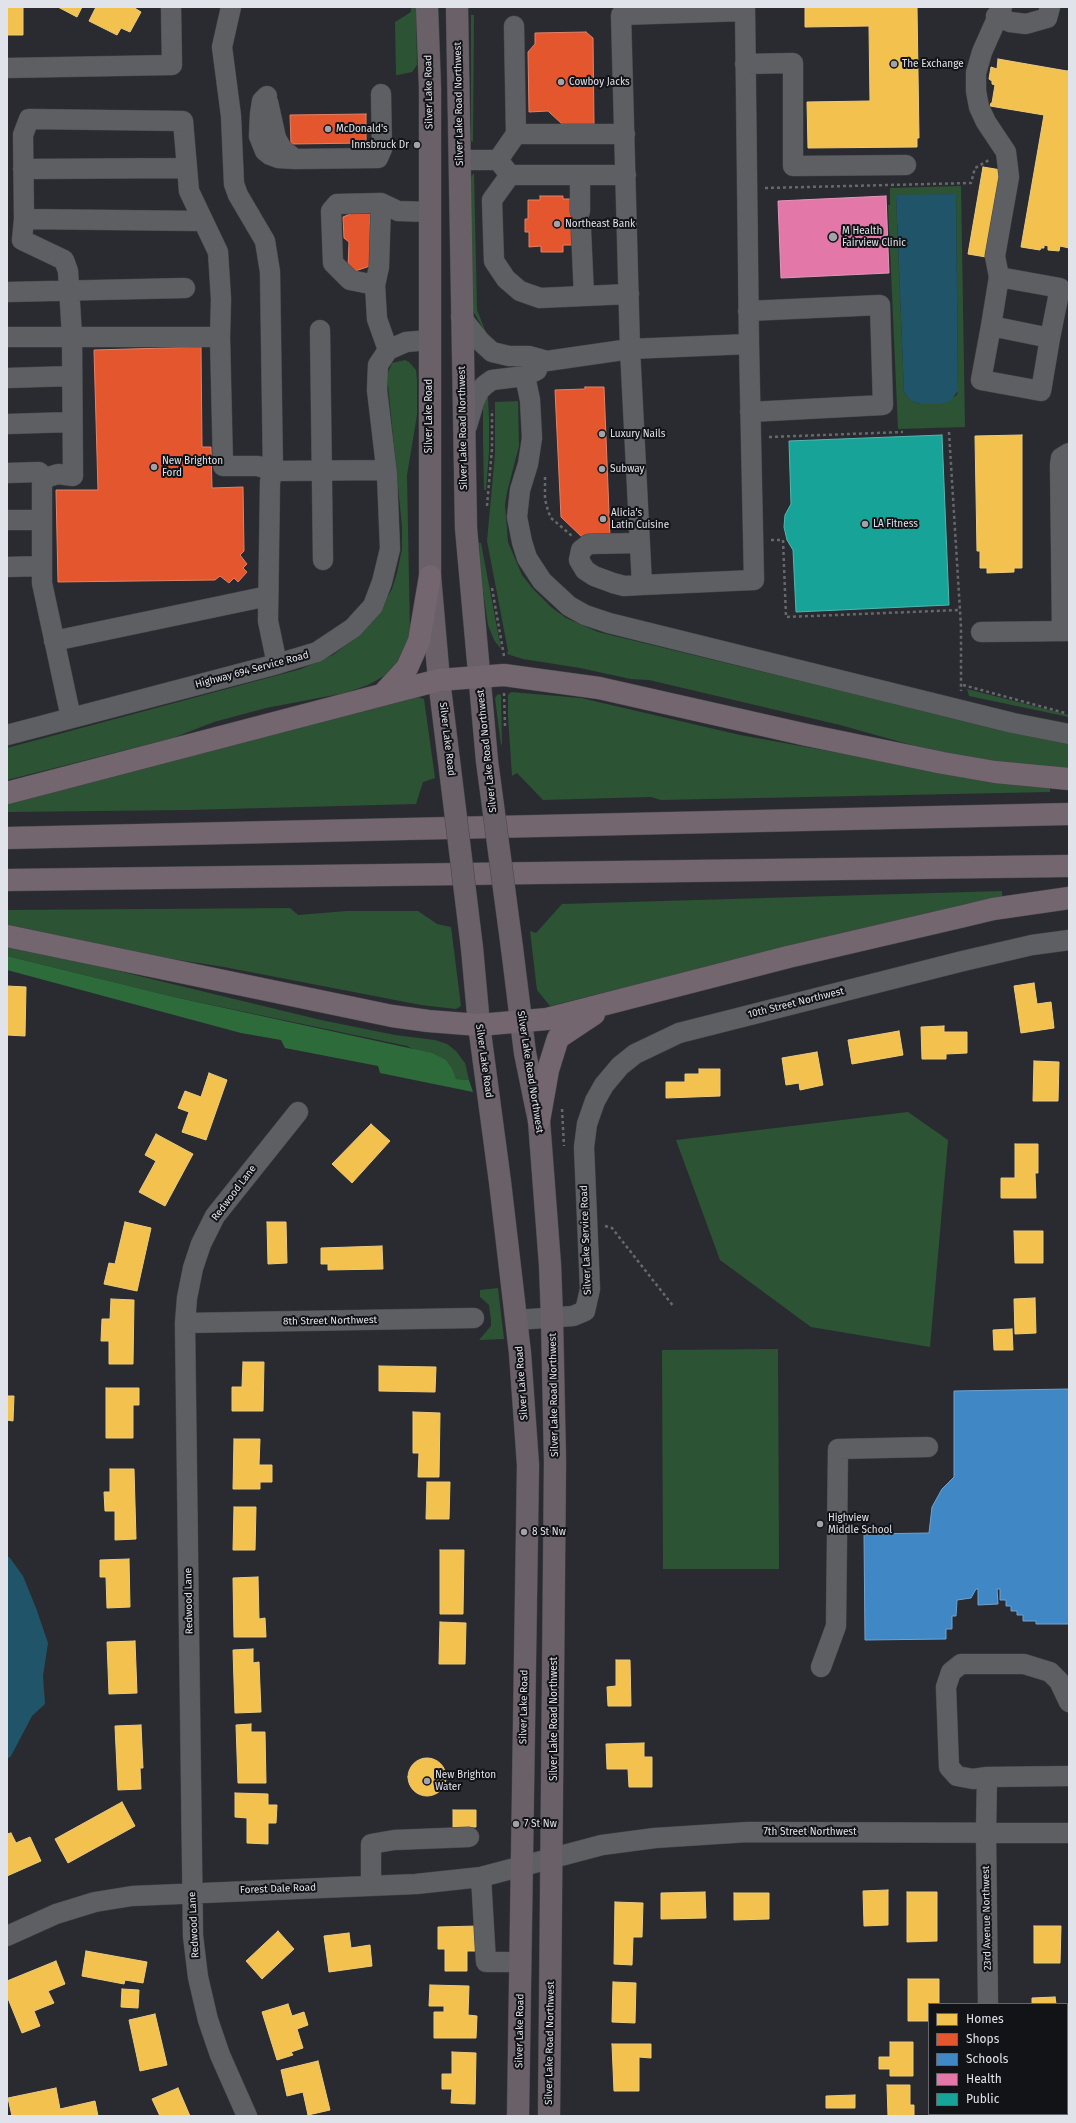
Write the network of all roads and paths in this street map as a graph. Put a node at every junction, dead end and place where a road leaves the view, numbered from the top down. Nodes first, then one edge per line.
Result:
1 (171, 7) edge
2 (231, 7) edge
3 (427, 7) edge
4 (457, 7) edge
5 (1050, 7) edge
6 (745, 9) edge
7 (999, 12) edge
8 (514, 26) dead end
9 (745, 64) junction
10 (7, 68) edge
11 (381, 94) dead end
12 (267, 96) dead end
13 (516, 134) junction
14 (625, 134) junction
15 (461, 160) junction
16 (498, 160) junction
17 (906, 165) dead end
18 (187, 168) junction
19 (23, 170) junction
20 (510, 175) junction
21 (580, 175) junction
22 (626, 175) junction
23 (381, 203) junction
24 (429, 212) junction
25 (24, 219) junction
26 (201, 221) junction
27 (999, 277) junction
28 (375, 285) junction
29 (185, 288) dead end
30 (69, 290) junction
31 (7, 292) edge
32 (629, 294) junction
33 (584, 296) junction
34 (748, 311) junction
35 (461, 317) junction
36 (991, 326) junction
37 (320, 330) dead end
38 (72, 336) junction
39 (220, 337) junction
40 (7, 338) edge
41 (1050, 338) junction
42 (429, 340) junction
43 (749, 344) junction
44 (630, 349) junction
45 (388, 350) junction
46 (547, 361) junction
47 (72, 376) junction
48 (525, 376) junction
49 (7, 378) edge
50 (492, 380) junction
51 (758, 411) junction
52 (72, 422) junction
53 (7, 424) edge
54 (903, 432) dead end
55 (949, 432) dead end
56 (463, 436) junction
57 (1069, 453) edge
58 (386, 470) junction
59 (273, 471) junction
60 (324, 471) junction
61 (7, 473) edge
62 (544, 476) dead end
63 (45, 478) junction
64 (486, 510) dead end
65 (7, 520) edge
66 (42, 520) junction
67 (753, 540) junction
68 (640, 542) junction
69 (584, 546) junction
70 (323, 560) dead end
71 (42, 566) junction
72 (7, 567) edge
73 (430, 576) junction
74 (642, 585) junction
75 (492, 587) dead end
76 (268, 596) junction
77 (960, 610) junction
78 (1066, 631) edge
79 (981, 632) dead end
80 (54, 641) junction
81 (277, 664) junction
82 (504, 675) junction
83 (479, 676) junction
84 (439, 680) junction
85 (962, 685) junction
86 (382, 695) junction
87 (957, 709) junction
88 (1069, 714) edge
89 (71, 718) junction
90 (505, 730) dead end
91 (1069, 734) edge
92 (7, 735) edge
93 (1069, 779) edge
94 (7, 793) edge
95 (1069, 814) edge
96 (7, 838) edge
97 (1069, 866) edge
98 (7, 880) edge
99 (1069, 898) edge
100 (7, 936) edge
101 (1069, 940) edge
102 (610, 1004) junction
103 (521, 1022) junction
104 (479, 1025) junction
105 (298, 1112) dead end
106 (539, 1121) junction
107 (584, 1147) joint
108 (601, 1226) dead end
109 (674, 1307) dead end
110 (474, 1318) dead end
111 (552, 1318) junction
112 (516, 1320) junction
113 (185, 1323) junction
114 (928, 1447) dead end
115 (821, 1667) dead end
116 (1069, 1702) edge
117 (1069, 1776) edge
118 (987, 1777) junction
119 (986, 1833) junction
120 (1069, 1833) edge
121 (469, 1838) dead end
122 (553, 1859) junction
123 (522, 1867) junction
124 (481, 1877) junction
125 (371, 1886) junction
126 (192, 1893) junction
127 (7, 1936) edge
128 (520, 1962) junction
129 (988, 2003) edge
130 (247, 2116) edge
131 (518, 2116) edge
132 (549, 2116) edge

1 - 10 street
2 - 59 street
3 - 24 main road, Silver Lake Road
4 - 15 main road, Silver Lake Road Northwest
5 - 7 street
6 - 9 street
6 - 14 street
7 - 27 street
8 - 13 street
9 - 17 street
9 - 34 street
11 - 12 street
13 - 14 street
13 - 16 street
14 - 22 street
15 - 16 street
15 - 35 main road, Silver Lake Road Northwest
16 - 20 street
18 - 19 street
18 - 19 street
18 - 26 street
19 - 25 street
20 - 21 street
20 - 33 street
21 - 22 street
21 - 33 street
22 - 32 street
23 - 24 street
23 - 28 street
23 - 28 street
24 - 42 main road, Silver Lake Road
25 - 26 street
25 - 30 street
26 - 39 street
27 - 36 street
27 - 41 street
28 - 45 street
29 - 30 street
30 - 31 street
30 - 38 street
32 - 33 street
32 - 44 street
34 - 43 street
34 - 51 street
35 - 46 street
35 - 56 main road, Silver Lake Road Northwest
36 - 41 street
36 - 41 street
37 - 60 street
38 - 39 street
38 - 40 street
38 - 47 street
39 - 59 street
42 - 45 street
42 - 73 main road, Silver Lake Road
43 - 44 street
43 - 51 street
44 - 46 street
44 - 68 street
45 - 58 street, Highway 694 Service Road
46 - 48 street
47 - 49 street
47 - 52 street
48 - 50 street
48 - 87 street
50 - 56 street
50 - 64 path
51 - 54 path
51 - 67 street
52 - 53 street
52 - 63 street
55 - 77 path
56 - 83 main road, Silver Lake Road Northwest
57 - 78 street
58 - 60 street
58 - 81 street, Highway 694 Service Road
59 - 60 street
59 - 76 street
60 - 70 street
61 - 63 street
62 - 69 path
63 - 66 street
65 - 66 street
66 - 71 street
67 - 74 street
67 - 77 path
68 - 69 street
68 - 74 street
69 - 74 street
71 - 72 street
71 - 80 street
73 - 84 main road, Silver Lake Road
73 - 86 highway
75 - 82 path
76 - 80 street
76 - 81 street
77 - 85 path
78 - 79 street
80 - 89 street
81 - 89 street, Highway 694 Service Road
82 - 83 highway
82 - 90 path
82 - 93 highway
83 - 84 highway
83 - 103 main road, Silver Lake Road Northwest, bridge
84 - 86 highway
84 - 104 main road, Silver Lake Road, bridge
85 - 87 path
85 - 88 path
86 - 94 highway
87 - 91 street
89 - 92 street, Highway 694 Service Road
95 - 96 highway
97 - 98 highway
99 - 102 highway
100 - 104 highway
101 - 107 street, 10th Street Northwest
102 - 103 highway
102 - 106 highway
103 - 104 highway
103 - 106 main road, Silver Lake Road Northwest
104 - 112 main road, Silver Lake Road
105 - 113 street, Redwood Lane
106 - 111 main road, Silver Lake Road Northwest
107 - 111 street, Silver Lake Service Road
108 - 109 path
110 - 113 street, 8th Street Northwest
111 - 112 street, Silver Lake Service Road
111 - 122 main road, Silver Lake Road Northwest
112 - 123 main road, Silver Lake Road
113 - 126 street, Redwood Lane
114 - 115 street
116 - 118 street
117 - 118 street
118 - 119 street, 23rd Avenue Northwest
119 - 120 street, 7th Street Northwest
119 - 122 street, 7th Street Northwest
119 - 129 street, 23rd Avenue Northwest
121 - 125 street
122 - 123 street, Forest Dale Road
122 - 132 main road, Silver Lake Road Northwest
123 - 124 street, Forest Dale Road
123 - 128 main road, Silver Lake Road
124 - 125 street, Forest Dale Road
124 - 128 street
125 - 126 street, Forest Dale Road
126 - 127 street, Forest Dale Road
126 - 130 street, Redwood Lane
128 - 131 main road, Silver Lake Road

